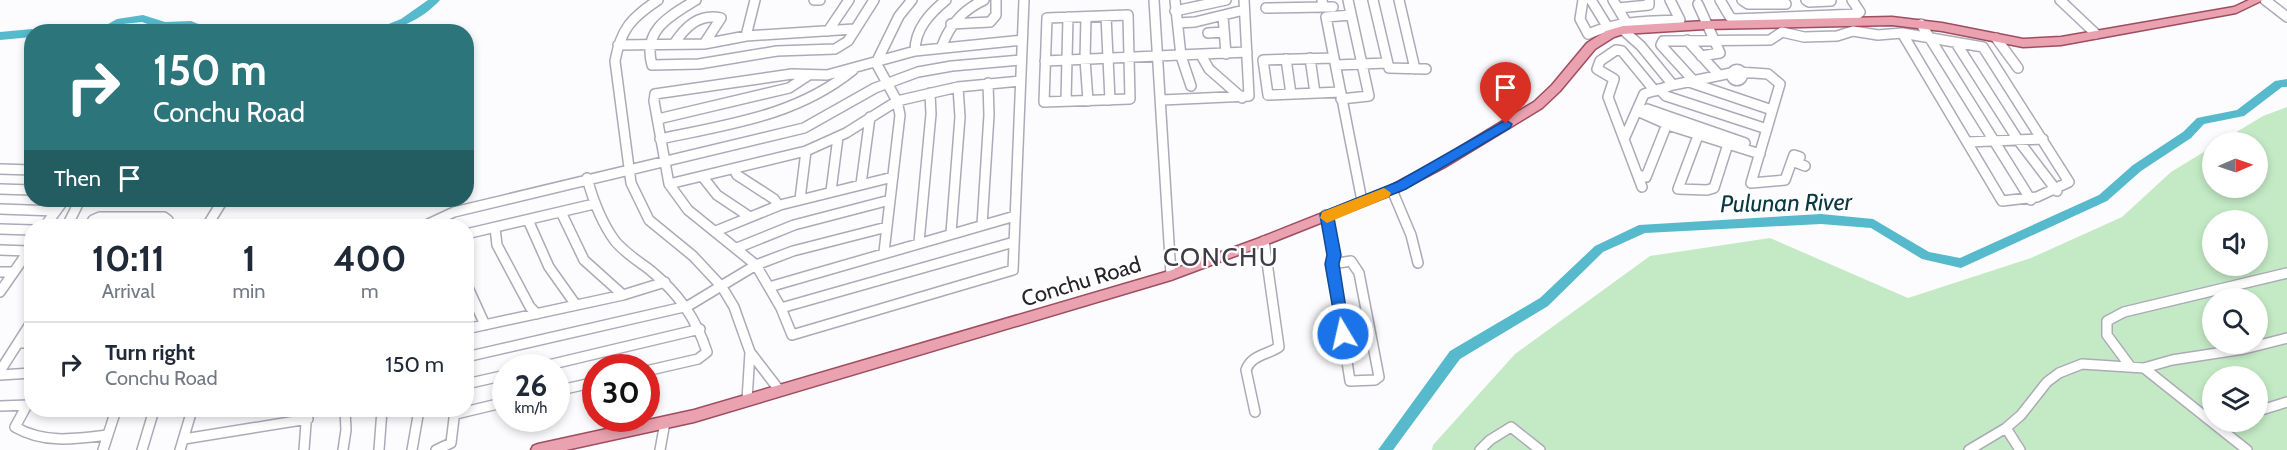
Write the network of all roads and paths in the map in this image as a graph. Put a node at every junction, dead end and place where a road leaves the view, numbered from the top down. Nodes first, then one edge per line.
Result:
1 (658, 0) edge
2 (696, 0) edge
3 (755, 0) edge
4 (814, 0) edge
5 (820, 0) edge
6 (849, 0) edge
7 (874, 0) edge
8 (912, 0) edge
9 (946, 0) edge
10 (984, 0) edge
11 (996, 0) edge
12 (1024, 0) edge
13 (1154, 0) edge
14 (1175, 0) edge
15 (1226, 0) edge
16 (1244, 0) edge
17 (1348, 0) edge
18 (1373, 0) edge
19 (1399, 0) edge
20 (1583, 0) edge
21 (1591, 0) edge
22 (1613, 0) edge
23 (1649, 0) edge
24 (1670, 0) edge
25 (1720, 0) edge
26 (1742, 0) edge
27 (1806, 0) edge
28 (1831, 0) edge
29 (1852, 0) edge
30 (2060, 0) edge
31 (2265, 0) edge
32 (1697, 2) edge
33 (1785, 2) edge
34 (2249, 2) edge
35 (1638, 3) edge
36 (1323, 4) edge
37 (1265, 7) edge
38 (1333, 7) dead end
39 (1618, 8) junction
40 (1175, 10) junction
41 (1244, 10) junction
42 (1351, 15) junction
43 (1839, 15) junction
44 (1106, 16) junction
45 (1223, 16) junction
46 (1086, 17) junction
47 (2287, 17) edge
48 (1068, 18) junction
49 (1791, 18) junction
50 (1178, 23) junction
51 (951, 24) junction
52 (1921, 24) junction
53 (1708, 25) junction
54 (1607, 26) junction
55 (1627, 27) junction
56 (854, 29) junction
57 (828, 31) junction
58 (1208, 33) dead end
59 (1224, 33) junction
60 (1902, 33) junction
61 (2096, 34) junction
62 (746, 36) junction
63 (1930, 38) junction
64 (1996, 38) junction
65 (1716, 39) junction
66 (1022, 40) junction
67 (1687, 40) junction
68 (1956, 43) junction
69 (674, 44) junction
70 (704, 44) junction
71 (618, 45) junction
72 (648, 45) junction
73 (942, 46) junction
74 (915, 51) junction
75 (1247, 52) junction
76 (1226, 54) junction
77 (1201, 55) junction
78 (1181, 56) junction
79 (1701, 56) junction
80 (1158, 57) junction
81 (1310, 58) junction
82 (1084, 59) junction
83 (1107, 59) junction
84 (1128, 59) junction
85 (1286, 59) junction
86 (1021, 60) junction
87 (1067, 60) junction
88 (1045, 61) junction
89 (1335, 61) junction
90 (876, 63) junction
91 (1387, 63) junction
92 (1362, 64) junction
93 (854, 68) junction
94 (2018, 68) dead end
95 (1415, 69) junction
96 (1426, 69) dead end
97 (809, 75) junction
98 (1719, 75) junction
99 (1020, 81) junction
100 (1690, 81) junction
101 (885, 83) junction
102 (988, 83) junction
103 (1673, 85) junction
104 (1191, 86) dead end
105 (958, 87) junction
106 (1657, 90) junction
107 (930, 93) junction
108 (1316, 93) junction
109 (1291, 94) junction
110 (1341, 96) junction
111 (1246, 97) junction
112 (1088, 100) junction
113 (1110, 100) junction
114 (1162, 100) junction
115 (897, 101) junction
116 (1066, 101) junction
117 (1638, 108) junction
118 (1772, 110) junction
119 (870, 117) junction
120 (658, 119) junction
121 (1667, 124) junction
122 (1767, 129) junction
123 (1699, 133) junction
124 (838, 136) junction
125 (1625, 137) junction
126 (660, 139) junction
127 (2043, 139) junction
128 (2018, 140) junction
129 (1993, 141) junction
130 (1967, 142) junction
131 (1728, 144) junction
132 (806, 151) junction
133 (1760, 151) junction
134 (663, 161) junction
135 (1804, 166) dead end
136 (0, 169) edge
137 (628, 169) junction
138 (734, 169) junction
139 (24, 170) edge
140 (1638, 175) junction
141 (702, 177) junction
142 (893, 177) junction
143 (587, 178) junction
144 (861, 183) junction
145 (669, 184) junction
146 (1642, 187) dead end
147 (0, 189) edge
148 (24, 190) edge
149 (831, 190) junction
150 (1392, 190) junction
151 (2056, 191) junction
152 (800, 200) junction
153 (890, 200) junction
154 (2031, 200) junction
155 (1362, 201) junction
156 (594, 204) junction
157 (778, 205) junction
158 (59, 207) edge
159 (474, 207) edge
160 (474, 207) edge
161 (0, 209) edge
162 (56, 211) junction
163 (561, 212) junction
164 (747, 215) junction
165 (1326, 215) junction
166 (1015, 216) junction
167 (50, 219) edge
168 (95, 219) edge
169 (168, 219) edge
170 (439, 219) edge
171 (528, 220) junction
172 (982, 225) junction
173 (887, 227) junction
174 (495, 228) junction
175 (0, 229) edge
176 (24, 230) edge
177 (716, 231) junction
178 (474, 232) edge
179 (951, 233) junction
180 (1264, 241) junction
181 (919, 242) junction
182 (1014, 242) junction
183 (737, 248) junction
184 (24, 249) edge
185 (0, 250) edge
186 (884, 252) junction
187 (24, 258) edge
188 (1418, 263) dead end
189 (1332, 264) junction
190 (756, 265) junction
191 (0, 272) edge
192 (14, 272) junction
193 (2287, 273) edge
194 (1171, 275) junction
195 (665, 282) junction
196 (722, 287) junction
197 (769, 287) junction
198 (0, 292) edge
199 (623, 295) junction
200 (474, 301) edge
201 (576, 305) junction
202 (688, 306) junction
203 (781, 308) junction
204 (537, 314) junction
205 (485, 325) junction
206 (474, 327) edge
207 (700, 329) junction
208 (24, 334) edge
209 (2287, 338) edge
210 (18, 343) junction
211 (24, 343) edge
212 (750, 352) junction
213 (474, 355) edge
214 (570, 360) edge
215 (2130, 366) junction
216 (660, 368) edge
217 (2144, 368) junction
218 (0, 373) edge
219 (24, 374) edge
220 (492, 378) edge
221 (474, 382) edge
222 (780, 391) junction
223 (747, 400) junction
224 (2287, 402) edge
225 (24, 405) edge
226 (492, 405) edge
227 (0, 406) edge
228 (474, 408) edge
229 (2268, 408) edge
230 (1255, 412) dead end
231 (24, 413) edge
232 (2202, 415) edge
233 (114, 417) edge
234 (152, 417) edge
235 (190, 417) edge
236 (296, 417) edge
237 (308, 417) edge
238 (345, 417) edge
239 (381, 417) edge
240 (418, 417) edge
241 (455, 417) edge
242 (664, 422) junction
243 (2006, 428) junction
244 (2224, 432) edge
245 (108, 435) junction
246 (182, 445) edge
247 (103, 450) edge
248 (142, 450) edge
249 (304, 450) edge
250 (343, 450) edge
251 (379, 450) edge
252 (412, 450) edge
253 (436, 450) edge
254 (538, 450) edge
255 (660, 450) edge
256 (1480, 450) edge
257 (1540, 450) edge
258 (1969, 450) edge
259 (2020, 450) edge
260 (2247, 450) edge

1 - 71 street
2 - 72 street
3 - 62 street
4 - 5 street
6 - 57 street
7 - 56 street
8 - 90 street
9 - 74 street
10 - 51 street
11 - 51 street
12 - 66 street
13 - 80 street
14 - 40 street
15 - 40 street
16 - 41 street
17 - 42 street
18 - 91 street
19 - 95 street
20 - 54 street
21 - 54 street
22 - 39 street
23 - 35 street
24 - 55 street
25 - 49 street
26 - 33 street
27 - 28 street
28 - 43 street
29 - 43 street
30 - 61 street
31 - 47 street
32 - 53 street
33 - 49 street
34 - 61 main road, Conchu Road
35 - 39 street
36 - 37 street
36 - 38 street
39 - 55 street
40 - 50 street
41 - 45 street
41 - 75 street
42 - 89 street
42 - 92 street
43 - 49 street
44 - 46 street
44 - 83 street
44 - 84 street
45 - 50 street
45 - 59 street
46 - 48 street
46 - 82 street
48 - 87 street
48 - 88 street
50 - 78 street
51 - 73 street
52 - 53 main road, Conchu Road
52 - 63 street
52 - 64 main road, Conchu Road
53 - 55 main road, Conchu Road
53 - 65 street
54 - 55 street
55 - 103 street
55 - 150 main road, Conchu Road
56 - 57 street
56 - 72 street
57 - 62 street
58 - 59 street
59 - 76 street
60 - 63 street
60 - 65 street
60 - 130 street
61 - 64 main road, Conchu Road
62 - 70 street
63 - 68 street
63 - 129 street
64 - 94 street
65 - 67 street
65 - 79 street
66 - 73 street
66 - 86 street
67 - 79 street
67 - 100 street
68 - 127 street
68 - 128 street
69 - 70 street
69 - 70 street
69 - 72 street
71 - 72 street
71 - 137 street
73 - 74 street
74 - 90 street
75 - 76 street
75 - 111 street
76 - 77 street
77 - 78 street
77 - 111 street
78 - 80 street
78 - 104 street
79 - 98 street
80 - 84 street
80 - 114 street
81 - 85 street
81 - 89 street
81 - 108 street
82 - 83 street
82 - 87 street
82 - 112 street
83 - 84 street
83 - 113 street
84 - 113 street
85 - 109 street
85 - 109 street
86 - 99 street
86 - 101 street
87 - 88 street
87 - 116 street
88 - 116 street
89 - 92 street
89 - 110 street
90 - 93 street
90 - 101 street
91 - 92 street
91 - 95 street
92 - 110 street
93 - 97 street
93 - 126 street
95 - 96 street
97 - 120 street
97 - 120 street
98 - 100 street
98 - 118 street
99 - 102 street
99 - 166 street
100 - 103 street
100 - 118 street
101 - 115 street
101 - 134 street
102 - 105 street
102 - 172 street
103 - 106 street
105 - 107 street
105 - 179 street
106 - 117 street
106 - 122 street
106 - 125 street
107 - 115 street
107 - 181 street
108 - 109 street
108 - 110 street
110 - 155 street
111 - 114 street
112 - 113 street
112 - 116 street
114 - 194 street
115 - 119 street
115 - 142 street
117 - 121 street
117 - 125 street
117 - 133 street
118 - 122 street
119 - 124 street
119 - 144 street
120 - 126 street
121 - 123 street
121 - 140 street
122 - 133 street
123 - 131 street
123 - 131 street
124 - 132 street
124 - 149 street
125 - 140 street
126 - 134 street
127 - 128 street
127 - 151 street
128 - 129 street
128 - 151 street
129 - 130 street
129 - 154 street
130 - 154 street
131 - 133 street
132 - 138 street
132 - 152 street
133 - 135 street
134 - 137 street
134 - 145 street
136 - 139 street
137 - 143 street
137 - 196 street
138 - 141 street
138 - 157 street
140 - 146 street
141 - 145 street
141 - 164 street
142 - 144 street
142 - 153 street
143 - 156 street
143 - 159 street
144 - 149 street
145 - 177 street
147 - 148 street
149 - 152 street
150 - 155 main road, Conchu Road
150 - 188 street
151 - 154 street
152 - 157 street
153 - 173 street
153 - 183 street
155 - 165 main road, Conchu Road
156 - 163 street
156 - 195 street
157 - 164 street
158 - 162 street
160 - 170 street
161 - 162 street
162 - 167 street
163 - 171 street
163 - 199 street
164 - 177 street
165 - 180 main road, Conchu Road
165 - 189 street
166 - 172 street
166 - 182 street
168 - 169 street
171 - 174 street
171 - 201 street
172 - 179 street
173 - 186 street
173 - 190 street
174 - 178 street
174 - 204 street
175 - 176 street
177 - 183 street
179 - 181 street
180 - 194 main road, Conchu Road
180 - 230 street
181 - 186 street
182 - 203 street
182 - 203 street
183 - 190 street
184 - 185 street
186 - 197 street
187 - 192 street
189 - 189 street
190 - 196 street
190 - 197 street
191 - 192 street
192 - 198 street
193 - 215 street
194 - 222 main road, Conchu Road
195 - 199 street
195 - 202 street
196 - 202 street
196 - 212 street
197 - 203 street
199 - 201 street
200 - 205 street
201 - 204 street
202 - 207 street
202 - 213 street
204 - 205 street
205 - 206 street
207 - 214 street
207 - 216 street
208 - 210 street
209 - 217 street
210 - 211 street
210 - 218 street
212 - 222 street
212 - 223 street
215 - 217 street
215 - 243 street
217 - 232 street
218 - 219 street
220 - 221 street
222 - 223 main road, Conchu Road
223 - 242 main road, Conchu Road
224 - 229 street
225 - 227 street
226 - 228 street
231 - 245 street
233 - 245 street
234 - 248 street
235 - 246 street
236 - 246 street
237 - 249 street
238 - 250 street
239 - 251 street
240 - 252 street
241 - 253 street
242 - 254 main road, Conchu Road
242 - 255 street
243 - 258 street
243 - 259 street
244 - 260 street
245 - 247 street
256 - 257 street

